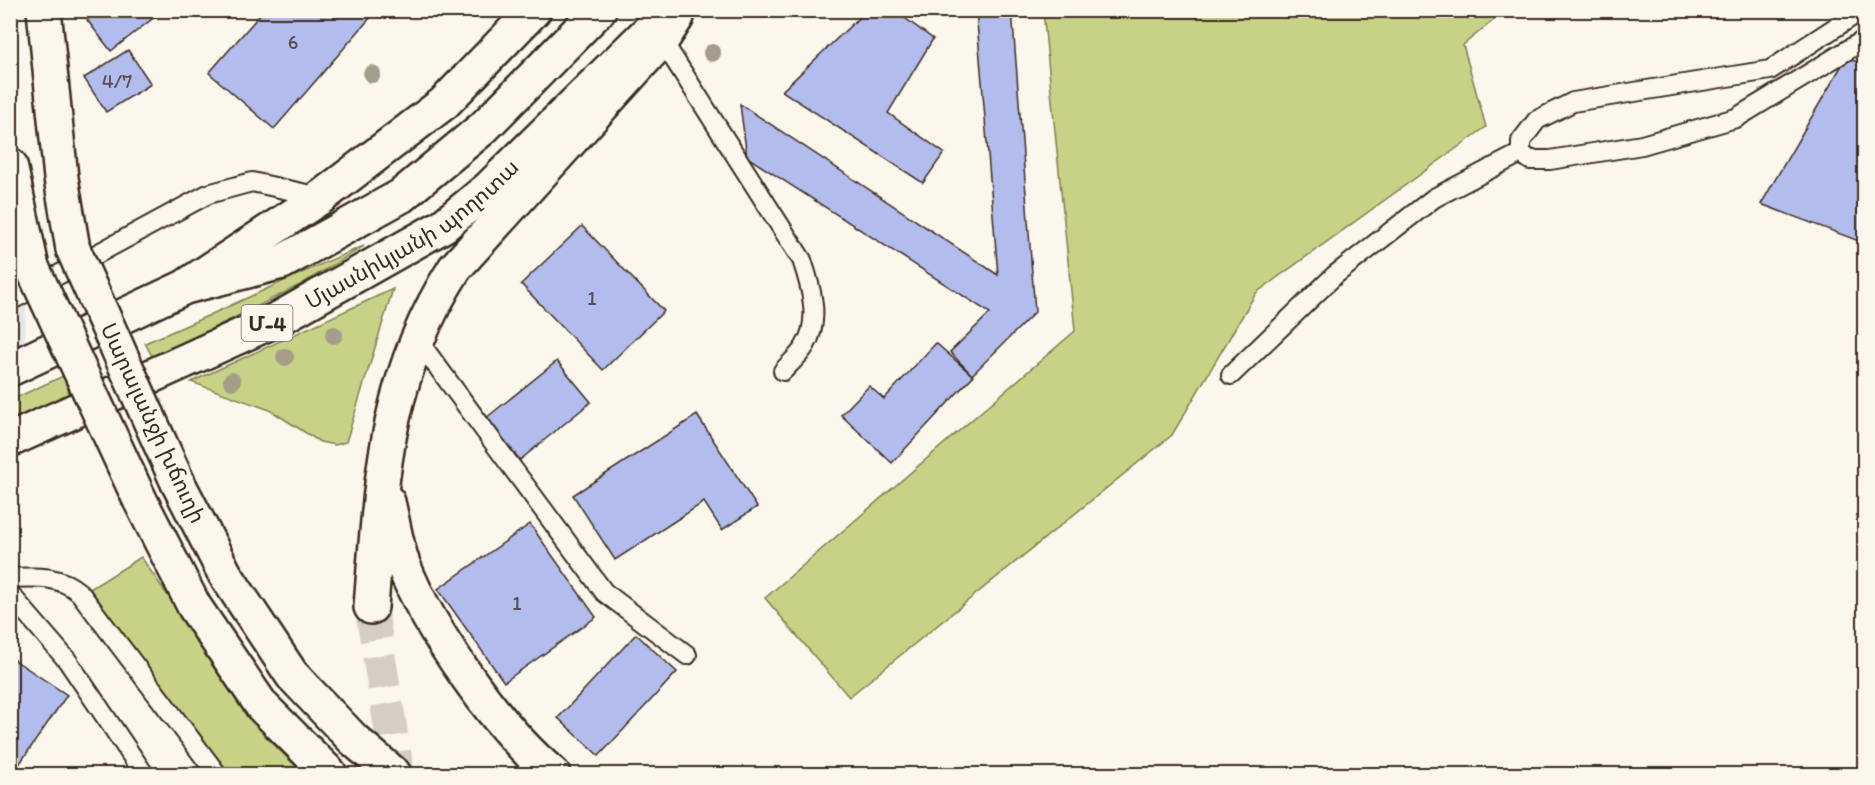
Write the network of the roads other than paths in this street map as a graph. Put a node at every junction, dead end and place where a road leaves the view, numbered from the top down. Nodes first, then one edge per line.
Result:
1 (44, 10) edge
2 (534, 10) edge
3 (600, 10) edge
4 (681, 10) edge
5 (1862, 10) edge
6 (666, 25) edge
7 (1864, 40) edge
8 (1521, 153) junction
9 (10, 165) edge
10 (321, 197) junction
11 (185, 287) junction
12 (10, 301) edge
13 (417, 339) junction
14 (10, 369) edge
15 (783, 371) dead end
16 (1232, 375) dead end
17 (10, 440) edge
18 (382, 474) junction
19 (10, 578) edge
20 (10, 594) edge
21 (371, 608) tunnel mouth
22 (687, 655) dead end
23 (144, 774) edge
24 (217, 774) edge
25 (330, 774) edge
26 (394, 774) edge
27 (554, 774) edge

1 - 26 main road, Սարալանջի խճուղի, bridge
2 - 10 main road
3 - 11 main road
4 - 6 main road
5 - 8 lane
6 - 13 main road
6 - 15 lane
6 - 17 main road, Մյասնիկյանի պողոտա / Մ-4
7 - 8 lane
8 - 16 lane
9 - 25 main road, Սարալանջի խճուղի, bridge
10 - 11 main road
10 - 12 lane
11 - 14 main road
13 - 18 main road
13 - 22 lane
18 - 21 main road
18 - 27 main road
19 - 24 lane
20 - 23 lane

